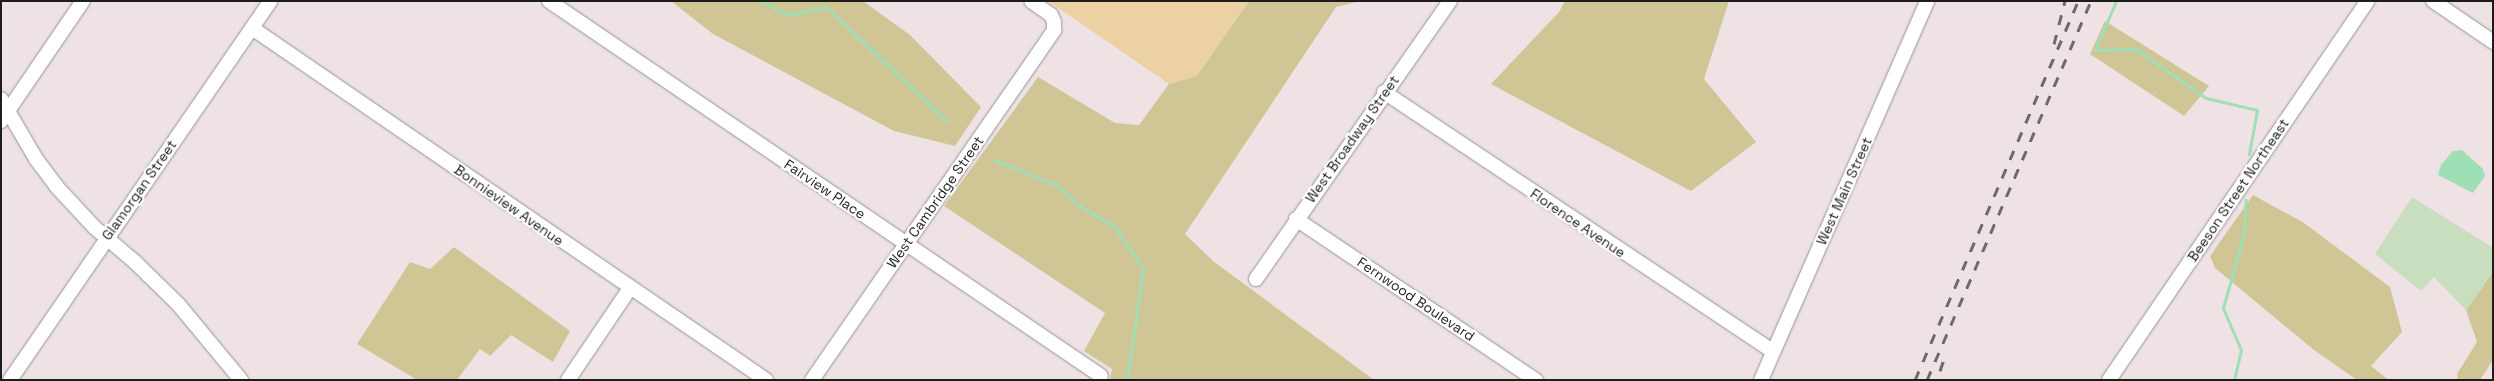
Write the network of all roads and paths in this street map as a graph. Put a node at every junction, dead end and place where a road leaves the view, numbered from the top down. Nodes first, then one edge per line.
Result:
1 (83, 1) edge
2 (270, 1) edge
3 (549, 1) edge
4 (1032, 1) edge
5 (1450, 1) edge
6 (1926, 1) edge
7 (2368, 1) edge
8 (2433, 1) edge
9 (252, 28) junction
10 (2493, 42) edge
11 (1384, 92) junction
12 (1, 99) edge
13 (5, 117) edge
14 (1296, 219) junction
15 (106, 238) junction
16 (906, 244) junction
17 (1256, 278) dead end
18 (630, 288) junction
19 (1774, 351) junction
20 (1101, 376) dead end
21 (10, 380) edge
22 (241, 380) edge
23 (568, 380) edge
24 (766, 380) edge
25 (812, 380) edge
26 (1536, 380) edge
27 (1761, 380) edge
28 (2109, 380) edge

1 - 13 street
2 - 9 street, Glamorgan Street
3 - 16 street, Fairview Place
4 - 16 street, West Cambridge Street
5 - 11 street, West Broadway Street
6 - 19 street, West Main Street
7 - 28 street, Beeson Street Northeast
8 - 10 street
9 - 15 street, Glamorgan Street
9 - 18 street, Bonnieview Avenue
11 - 14 street, West Broadway Street
11 - 19 street, Florence Avenue
12 - 13 street
13 - 15 street
14 - 17 street, West Broadway Street
14 - 26 street, Fernwood Boulevard
15 - 21 street, Glamorgan Street
15 - 22 street
16 - 20 street, Fairview Place
16 - 25 street, West Cambridge Street
18 - 23 street
18 - 24 street, Bonnieview Avenue
19 - 27 street, West Main Street

